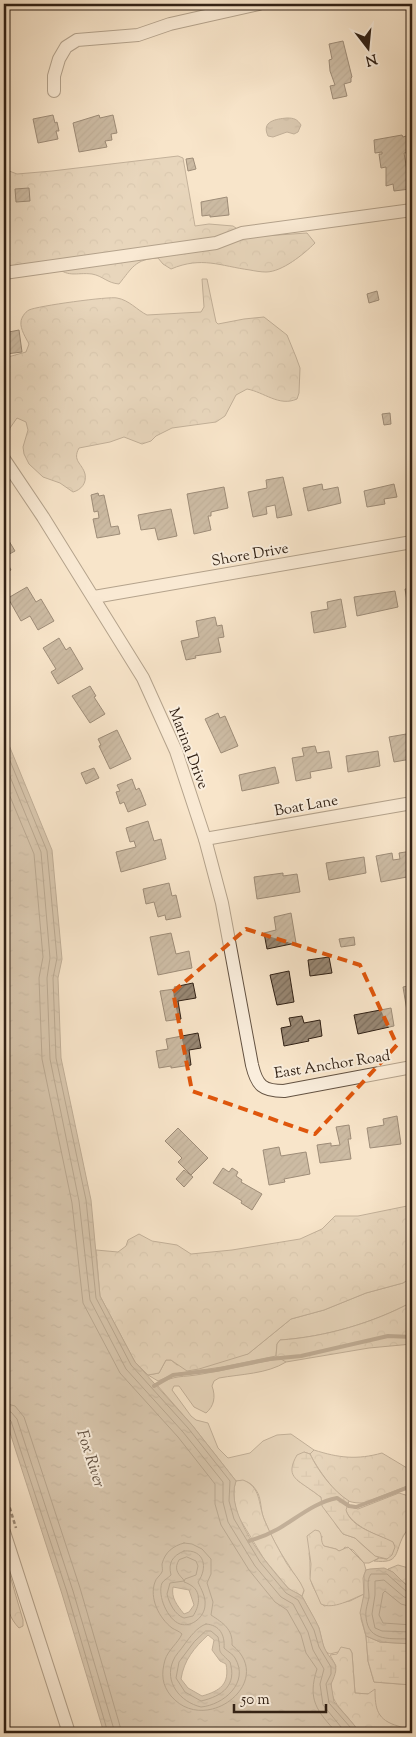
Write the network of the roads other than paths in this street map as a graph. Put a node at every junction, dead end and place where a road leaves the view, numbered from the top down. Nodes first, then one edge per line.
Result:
1 (259, 4) edge
2 (54, 91) dead end
3 (412, 210) edge
4 (4, 273) edge
5 (4, 459) edge
6 (412, 542) edge
7 (94, 597) junction
8 (412, 803) edge
9 (205, 839) junction
10 (412, 1067) edge
11 (259, 1084) joint
12 (4, 1532) edge
13 (69, 1733) edge

1 - 2 street
3 - 4 street
5 - 7 street, Marina Drive
6 - 7 street, Shore Drive
7 - 9 street, Marina Drive
8 - 9 street, Boat Lane
9 - 11 street, Marina Drive
10 - 11 street, East Anchor Road
12 - 13 street

